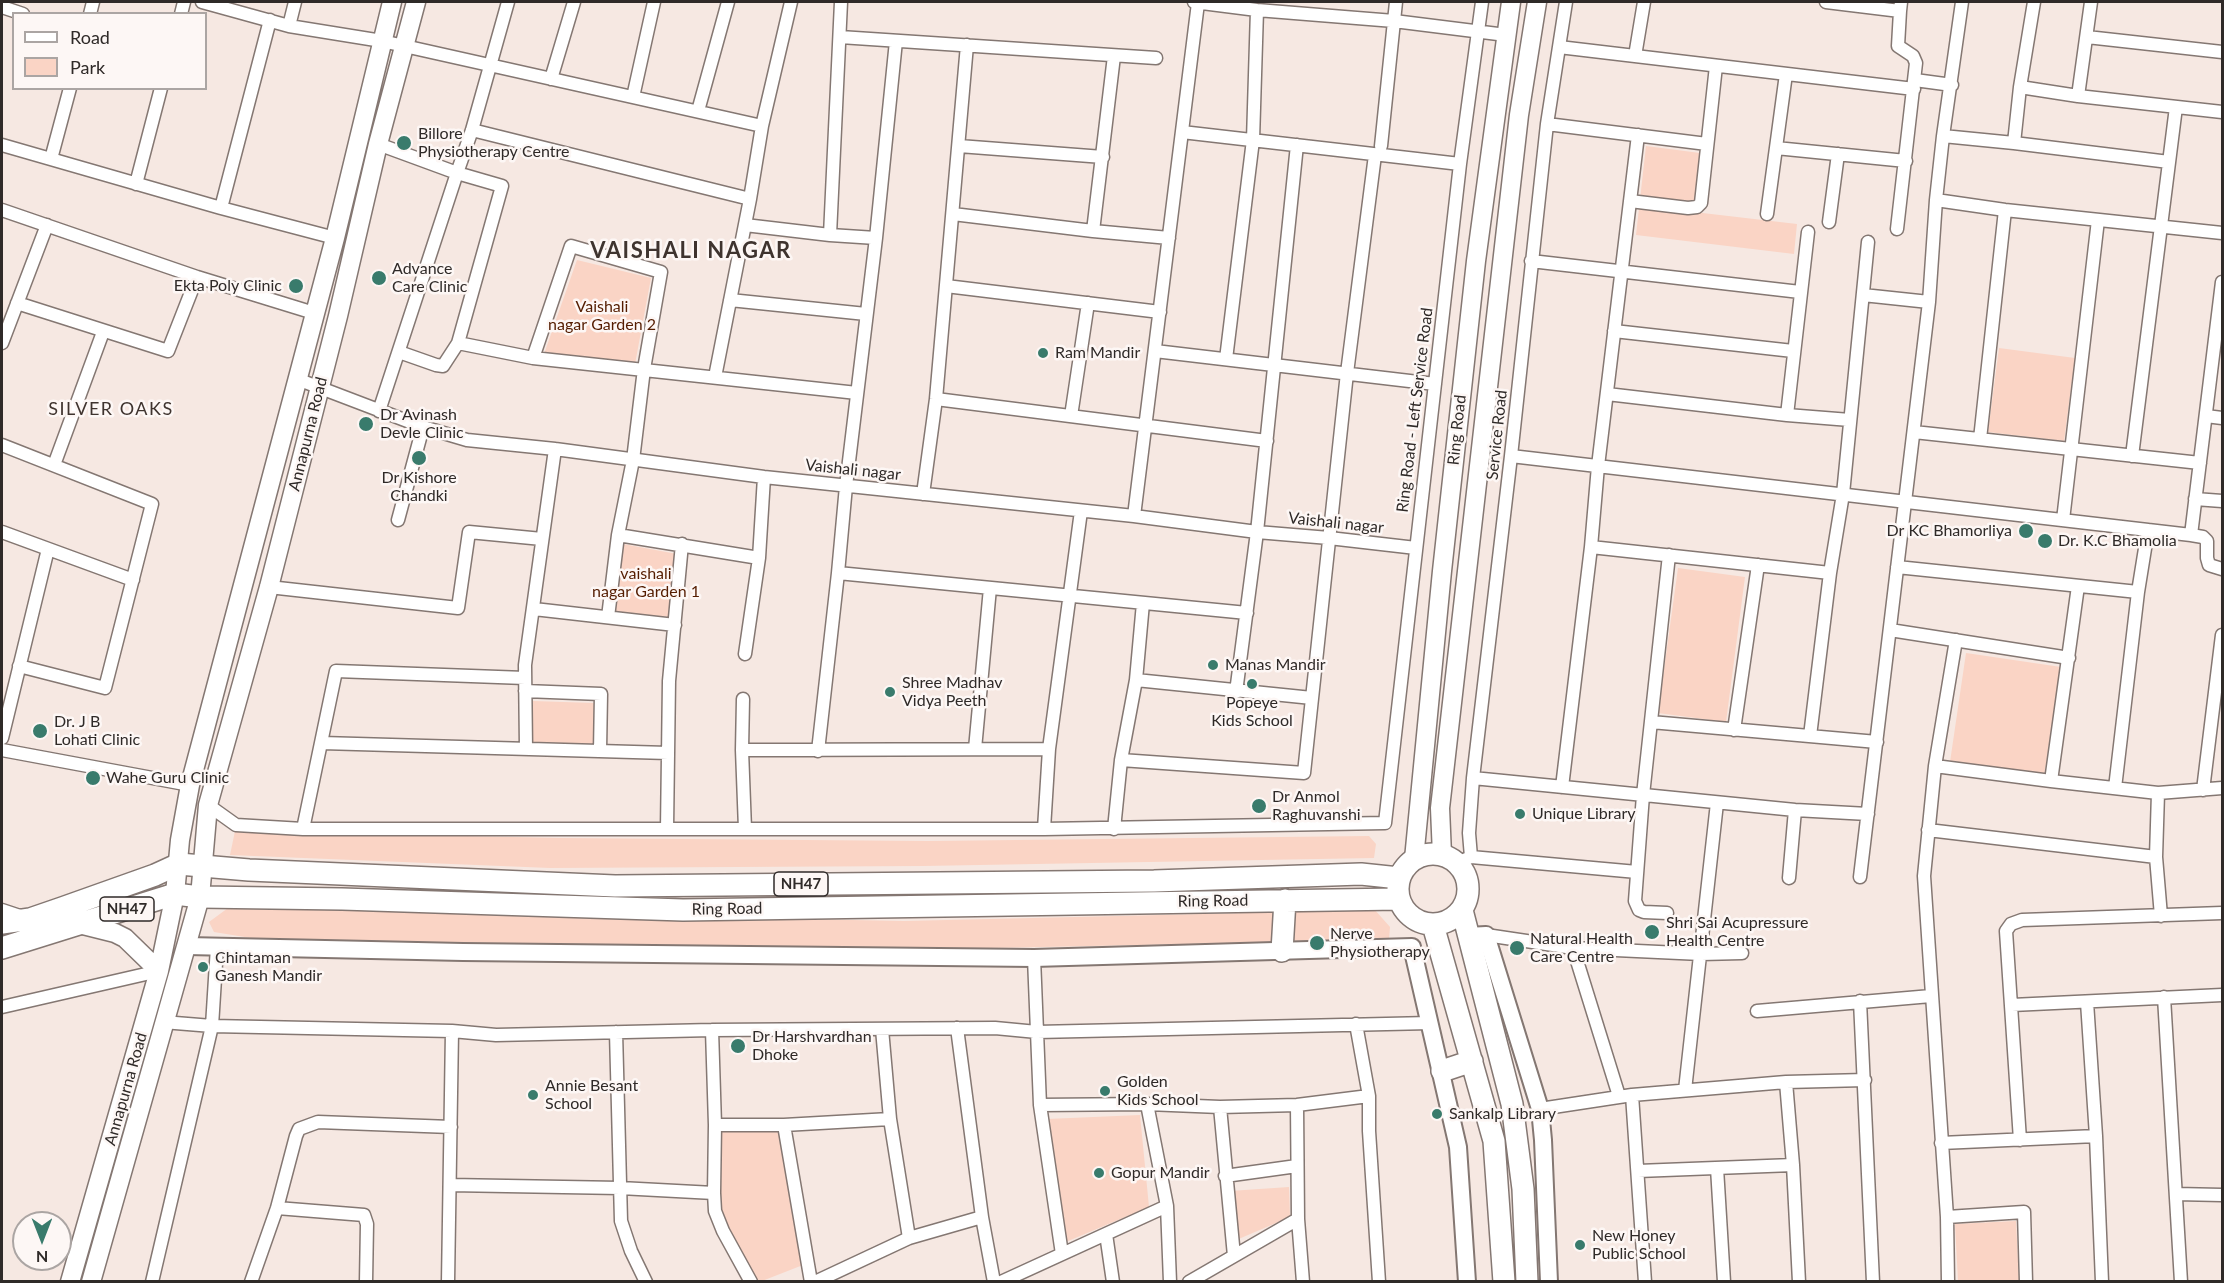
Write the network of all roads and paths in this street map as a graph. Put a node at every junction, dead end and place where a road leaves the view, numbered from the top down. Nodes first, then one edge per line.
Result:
1 (202, 2) edge
2 (295, 2) edge
3 (392, 2) edge
4 (416, 2) edge
5 (508, 2) edge
6 (574, 2) edge
7 (654, 2) edge
8 (728, 2) edge
9 (791, 2) edge
10 (841, 2) edge
11 (1196, 2) edge
12 (1396, 2) edge
13 (1482, 2) edge
14 (1510, 2) edge
15 (1537, 2) edge
16 (1566, 2) edge
17 (1644, 2) edge
18 (1826, 2) edge
19 (1962, 2) edge
20 (2034, 2) edge
21 (2091, 2) edge
22 (215, 3) edge
23 (1901, 6) edge
24 (2, 7) edge
25 (1257, 10) junction
26 (17, 12) edge
27 (270, 20) junction
28 (1394, 21) junction
29 (289, 26) junction
30 (1479, 31) junction
31 (1506, 35) junction
32 (840, 37) junction
33 (2086, 37) junction
34 (896, 40) junction
35 (382, 41) junction
36 (967, 45) junction
37 (405, 46) junction
38 (1559, 47) junction
39 (2223, 52) edge
40 (1114, 56) junction
41 (1635, 56) junction
42 (1156, 58) dead end
43 (490, 65) junction
44 (1716, 66) junction
45 (1786, 74) junction
46 (550, 79) junction
47 (1914, 85) junction
48 (1952, 85) junction
49 (2020, 87) junction
50 (69, 90) edge
51 (160, 90) edge
52 (2078, 96) junction
53 (633, 97) junction
54 (2176, 107) junction
55 (698, 111) junction
56 (2223, 112) edge
57 (1547, 124) junction
58 (762, 126) junction
59 (472, 130) junction
60 (1182, 132) junction
61 (1638, 135) junction
62 (1943, 136) junction
63 (1252, 140) junction
64 (2014, 143) junction
65 (378, 144) junction
66 (1707, 144) junction
67 (2, 145) edge
68 (1297, 145) junction
69 (958, 146) junction
70 (1776, 148) junction
71 (1378, 150) junction
72 (1838, 154) junction
73 (1103, 157) junction
74 (51, 159) junction
75 (1906, 160) junction
76 (2169, 162) junction
77 (1460, 164) junction
78 (457, 173) junction
79 (136, 184) junction
80 (750, 199) junction
81 (1936, 200) junction
82 (1630, 201) junction
83 (221, 208) junction
84 (2, 210) edge
85 (2005, 210) junction
86 (953, 214) junction
87 (1767, 214) dead end
88 (2098, 220) junction
89 (1829, 222) dead end
90 (47, 225) junction
91 (745, 225) junction
92 (2161, 227) junction
93 (1897, 229) dead end
94 (1093, 231) junction
95 (1808, 232) dead end
96 (2223, 233) edge
97 (830, 235) junction
98 (335, 238) junction
99 (876, 238) junction
100 (1169, 238) junction
101 (1868, 242) dead end
102 (1531, 261) junction
103 (1622, 272) junction
104 (197, 277) junction
105 (2223, 282) edge
106 (946, 286) junction
107 (1800, 292) junction
108 (1863, 295) junction
109 (730, 300) junction
110 (1929, 302) junction
111 (17, 303) junction
112 (1088, 303) junction
113 (1160, 312) junction
114 (314, 313) junction
115 (866, 314) junction
116 (1614, 331) junction
117 (103, 332) junction
118 (2, 343) edge
119 (458, 343) junction
120 (1155, 351) junction
121 (1793, 351) junction
122 (399, 352) junction
123 (533, 358) junction
124 (1226, 359) junction
125 (1274, 365) junction
126 (644, 369) junction
127 (1347, 374) junction
128 (715, 377) junction
129 (297, 379) junction
130 (1435, 384) junction
131 (319, 388) junction
132 (857, 393) junction
133 (1607, 394) junction
134 (936, 399) junction
135 (379, 411) junction
136 (1787, 415) junction
137 (1071, 416) junction
138 (2206, 416) junction
139 (2223, 418) edge
140 (1850, 420) junction
141 (1146, 426) junction
142 (423, 428) junction
143 (1914, 432) junction
144 (1980, 440) junction
145 (1267, 441) junction
146 (2, 445) edge
147 (555, 449) junction
148 (2071, 449) junction
149 (1512, 456) junction
150 (2132, 456) junction
151 (633, 460) junction
152 (2200, 463) junction
153 (54, 465) junction
154 (1598, 466) junction
155 (764, 477) junction
156 (846, 486) junction
157 (922, 494) junction
158 (1843, 494) junction
159 (2195, 499) junction
160 (2223, 501) edge
161 (1905, 502) junction
162 (1081, 511) junction
163 (1134, 516) junction
164 (398, 520) dead end
165 (2063, 520) junction
166 (2148, 530) junction
167 (2, 532) edge
168 (1257, 532) junction
169 (618, 535) junction
170 (2191, 535) junction
171 (1329, 538) junction
172 (542, 539) junction
173 (682, 544) junction
174 (1591, 547) junction
175 (1416, 548) junction
176 (48, 549) junction
177 (1669, 555) junction
178 (759, 558) junction
179 (1758, 565) junction
180 (1897, 567) junction
181 (2223, 569) edge
182 (838, 573) junction
183 (1830, 573) junction
184 (133, 580) junction
185 (2078, 586) junction
186 (269, 587) junction
187 (990, 588) junction
188 (2138, 592) junction
189 (1070, 596) junction
190 (1143, 603) junction
191 (534, 609) junction
192 (1246, 613) junction
193 (608, 617) junction
194 (675, 625) junction
195 (1890, 630) junction
196 (2223, 635) edge
197 (1956, 640) junction
198 (745, 654) dead end
199 (2069, 658) junction
200 (19, 666) junction
201 (525, 678) junction
202 (1136, 680) junction
203 (525, 691) junction
204 (1236, 692) junction
205 (1312, 698) junction
206 (743, 699) dead end
207 (1651, 722) junction
208 (1734, 730) junction
209 (1810, 736) junction
210 (2, 738) edge
211 (322, 742) junction
212 (1877, 742) junction
213 (975, 748) junction
214 (526, 749) junction
215 (1049, 749) junction
216 (2, 750) edge
217 (742, 750) junction
218 (600, 751) junction
219 (818, 751) junction
220 (668, 753) junction
221 (1121, 760) junction
222 (1935, 766) junction
223 (1473, 778) junction
224 (2051, 781) junction
225 (190, 785) junction
226 (1562, 787) junction
227 (2115, 788) junction
228 (2223, 788) edge
229 (2203, 790) junction
230 (2158, 792) junction
231 (1643, 795) junction
232 (1717, 803) junction
233 (208, 805) junction
234 (1795, 810) junction
235 (1868, 814) junction
236 (303, 829) junction
237 (667, 829) junction
238 (745, 829) junction
239 (1044, 829) junction
240 (1114, 829) junction
241 (1928, 830) junction
242 (2156, 857) junction
243 (1457, 858) junction
244 (1414, 859) junction
245 (178, 864) junction
246 (203, 867) junction
247 (1637, 872) junction
248 (1860, 877) dead end
249 (1789, 878) dead end
250 (1399, 889) junction
251 (175, 894) junction
252 (200, 897) junction
253 (1285, 900) junction
254 (2, 909) edge
255 (1462, 910) junction
256 (1667, 913) dead end
257 (2223, 913) edge
258 (2161, 916) junction
259 (30, 919) junction
260 (2, 923) edge
261 (79, 924) junction
262 (1433, 925) junction
263 (1477, 935) junction
264 (187, 946) junction
265 (217, 947) junction
266 (2, 948) edge
267 (1573, 948) junction
268 (1282, 951) junction
269 (1742, 953) dead end
270 (1701, 954) junction
271 (1034, 958) junction
272 (159, 971) junction
273 (2223, 995) edge
274 (1931, 996) junction
275 (2164, 997) junction
276 (1860, 1001) junction
277 (2086, 1002) junction
278 (2012, 1005) junction
279 (2, 1007) edge
280 (1757, 1011) dead end
281 (164, 1022) junction
282 (1430, 1023) junction
283 (1356, 1024) junction
284 (212, 1026) junction
285 (957, 1028) junction
286 (882, 1029) junction
287 (712, 1030) junction
288 (452, 1031) junction
289 (616, 1032) junction
290 (1037, 1032) junction
291 (1472, 1061) junction
292 (1442, 1071) junction
293 (1865, 1080) junction
294 (1786, 1082) junction
295 (1684, 1090) junction
296 (1632, 1095) junction
297 (1369, 1096) junction
298 (1619, 1096) junction
299 (1148, 1104) junction
300 (1040, 1105) junction
301 (1297, 1105) junction
302 (1220, 1107) junction
303 (1540, 1109) junction
304 (890, 1119) junction
305 (716, 1125) junction
306 (784, 1125) junction
307 (451, 1127) junction
308 (2096, 1136) junction
309 (2020, 1140) junction
310 (1941, 1143) junction
311 (1297, 1166) junction
312 (1793, 1166) junction
313 (1717, 1168) junction
314 (1638, 1171) junction
315 (1225, 1176) junction
316 (450, 1185) junction
317 (620, 1188) junction
318 (714, 1193) junction
319 (2176, 1194) junction
320 (2223, 1195) edge
321 (1167, 1206) junction
322 (277, 1208) junction
323 (982, 1216) junction
324 (1947, 1217) junction
325 (1298, 1219) junction
326 (1106, 1234) junction
327 (909, 1238) junction
328 (1062, 1254) junction
329 (1234, 1256) junction
330 (70, 1281) edge
331 (91, 1281) edge
332 (152, 1281) edge
333 (251, 1281) edge
334 (366, 1281) edge
335 (448, 1281) edge
336 (646, 1281) edge
337 (751, 1281) edge
338 (813, 1281) edge
339 (994, 1281) edge
340 (1001, 1281) edge
341 (1113, 1281) edge
342 (1170, 1281) edge
343 (1189, 1281) edge
344 (1304, 1281) edge
345 (1379, 1281) edge
346 (1467, 1281) edge
347 (1504, 1281) edge
348 (1527, 1281) edge
349 (1549, 1281) edge
350 (1645, 1281) edge
351 (1724, 1281) edge
352 (1799, 1281) edge
353 (1873, 1281) edge
354 (1948, 1281) edge
355 (2026, 1281) edge
356 (2102, 1281) edge
357 (2181, 1281) edge

1 - 22 street
2 - 29 street
3 - 35 main road, Annapurna Road
4 - 37 main road, Annapurna Road
5 - 43 street
6 - 46 street
7 - 53 street
8 - 55 street
9 - 58 street
10 - 32 street
11 - 25 street
11 - 60 street
12 - 28 street
13 - 30 street, Ring Road - Left Service Road
14 - 31 main road, Ring Road
15 - 243 main road, Ring Road
16 - 38 street, Service Road
17 - 41 street
18 - 23 street
19 - 48 street
20 - 49 street
21 - 33 street
22 - 27 street
23 - 47 street
24 - 26 street
25 - 28 street
25 - 63 street
27 - 29 street
27 - 83 street
28 - 30 street
28 - 71 street
29 - 35 street
30 - 31 street
30 - 77 street, Ring Road - Left Service Road
31 - 244 main road, Ring Road
32 - 34 street
32 - 97 street
33 - 39 street
33 - 52 street
34 - 36 street
34 - 99 street
35 - 37 street
35 - 98 main road, Annapurna Road
36 - 40 street
36 - 69 street
37 - 43 street
37 - 65 main road, Annapurna Road
38 - 41 street
38 - 57 street, Service Road
40 - 42 street
40 - 73 street
41 - 44 street
43 - 46 street
43 - 59 street
44 - 45 street
44 - 66 street
45 - 47 street
45 - 70 street
46 - 53 street
47 - 48 street
47 - 75 street
48 - 62 street
49 - 52 street
49 - 64 street
50 - 74 street
51 - 79 street
52 - 54 street
53 - 55 street
54 - 56 street
54 - 76 street
55 - 58 street
57 - 61 street
57 - 102 street, Service Road
58 - 80 street
59 - 78 street
59 - 80 street
60 - 63 street
60 - 100 street
61 - 66 street
61 - 82 street
62 - 64 street
62 - 81 street
63 - 68 street
63 - 124 street
64 - 76 street
65 - 78 street
65 - 131 main road, Annapurna Road
66 - 82 street
67 - 74 street
68 - 71 street
68 - 125 street
69 - 73 street
69 - 86 street
70 - 72 street
70 - 87 street
71 - 77 street
71 - 127 street
72 - 75 street
72 - 89 street
73 - 94 street
74 - 79 street
75 - 93 street
76 - 92 street
77 - 130 street, Ring Road - Left Service Road
78 - 119 street
78 - 122 street
79 - 83 street
80 - 91 street
81 - 85 street
81 - 110 street
82 - 103 street
83 - 98 street
84 - 90 street
85 - 88 street
85 - 144 street
86 - 94 street
86 - 106 street
88 - 92 street
88 - 148 street
90 - 104 street
90 - 111 street
91 - 97 street
91 - 109 street
92 - 96 street
92 - 150 street
94 - 100 street
95 - 107 street
97 - 99 street
98 - 114 main road, Annapurna Road
99 - 115 street
100 - 113 street
101 - 108 street
102 - 103 street
102 - 149 street, Service Road
103 - 107 street
103 - 116 street
104 - 114 street
104 - 117 street
105 - 138 street
106 - 112 street
106 - 134 street
107 - 121 street
108 - 110 street
108 - 140 street
109 - 115 street
109 - 128 street
110 - 143 street
111 - 117 street
111 - 118 street
112 - 113 street
112 - 137 street
113 - 120 street
114 - 129 main road, Annapurna Road
115 - 132 street
116 - 121 street
116 - 133 street
117 - 153 street
119 - 122 street
119 - 123 street
120 - 124 street
120 - 141 street
121 - 136 street
122 - 135 street
123 - 126 street
123 - 126 street
124 - 125 street
125 - 127 street
125 - 145 street
126 - 128 street
126 - 151 street
127 - 130 street
127 - 171 street
128 - 132 street
129 - 131 street, Vaishali nagar
129 - 225 main road, Annapurna Road
130 - 175 street, Ring Road - Left Service Road
131 - 135 street, Vaishali nagar
131 - 186 main road, Annapurna Road
132 - 156 street
133 - 136 street
133 - 154 street
134 - 137 street
134 - 157 street
135 - 142 street, Vaishali nagar
136 - 140 street
137 - 141 street
138 - 139 street
138 - 152 street
140 - 158 street
141 - 145 street
141 - 163 street
142 - 147 street, Vaishali nagar
142 - 164 street
143 - 144 street
143 - 161 street
144 - 148 street
145 - 168 street
146 - 153 street
147 - 151 street, Vaishali nagar
147 - 172 street
148 - 150 street
148 - 165 street
149 - 154 street
149 - 223 street, Service Road
150 - 152 street
151 - 155 street, Vaishali nagar
151 - 169 street
152 - 159 street
153 - 184 street
154 - 158 street
154 - 174 street
155 - 156 street, Vaishali nagar
155 - 178 street
156 - 157 street, Vaishali nagar
156 - 182 street
157 - 162 street, Vaishali nagar
158 - 161 street
158 - 183 street
159 - 160 street
159 - 170 street
161 - 165 street
161 - 180 street
162 - 163 street, Vaishali nagar
162 - 189 street
163 - 168 street, Vaishali nagar
165 - 166 street
166 - 170 street
166 - 188 street
167 - 176 street
168 - 171 street, Vaishali nagar
168 - 192 street
169 - 173 street
169 - 193 street
170 - 181 street
171 - 175 street, Vaishali nagar
171 - 205 street
172 - 186 street
172 - 191 street
173 - 178 street
173 - 194 street
174 - 177 street
174 - 226 street
175 - 240 street, Ring Road - Left Service Road
176 - 184 street
176 - 200 street
177 - 179 street
177 - 207 street
178 - 198 street
179 - 183 street
179 - 208 street
180 - 185 street
180 - 195 street
182 - 187 street
182 - 219 street
183 - 209 street
184 - 200 street
185 - 188 street
185 - 199 street
186 - 233 main road, Annapurna Road
187 - 189 street
187 - 213 street
188 - 227 street
189 - 190 street
189 - 215 street
190 - 192 street
190 - 202 street
191 - 193 street
191 - 201 street
192 - 204 street
193 - 194 street
194 - 220 street
195 - 197 street
195 - 212 street
196 - 229 street
197 - 199 street
197 - 222 street
199 - 224 street
200 - 210 street
201 - 203 street
201 - 211 street
202 - 204 street
202 - 221 street
203 - 214 street
203 - 218 street
204 - 205 street
205 - 221 street
206 - 217 street
207 - 208 street
207 - 231 street
208 - 209 street
209 - 212 street
211 - 214 street
211 - 236 street
212 - 235 street
213 - 215 street
213 - 219 street
214 - 218 street
215 - 239 street
216 - 225 street
217 - 219 street
217 - 238 street
218 - 220 street
220 - 237 street
221 - 240 street
222 - 224 street
222 - 241 street
223 - 226 street
223 - 243 street, Service Road
224 - 227 street
225 - 245 main road, Annapurna Road
226 - 231 street
227 - 230 street
228 - 229 street
229 - 230 street
230 - 242 street
231 - 232 street
231 - 247 street
232 - 234 street
232 - 270 street
233 - 236 street
233 - 246 main road, Annapurna Road
234 - 235 street
234 - 249 street
235 - 248 street
236 - 237 street
237 - 238 street
238 - 239 street
239 - 240 street
241 - 242 street
241 - 274 street
242 - 258 street
243 - 244 highway
243 - 247 street
243 - 255 highway
244 - 250 highway
245 - 246 highway, Ring Road
245 - 251 main road, Annapurna Road
245 - 259 highway
246 - 250 highway, Ring Road / NH47
246 - 252 main road, Annapurna Road
247 - 256 street
250 - 253 highway, Ring Road
250 - 262 highway
251 - 252 highway, Ring Road
251 - 261 highway, NH47
251 - 272 main road, Annapurna Road
252 - 253 highway, Ring Road
252 - 264 main road, Annapurna Road
253 - 268 highway
254 - 259 street
255 - 262 highway
255 - 263 highway
257 - 258 street
258 - 278 street
259 - 260 highway
261 - 266 highway, NH47
261 - 272 main road
262 - 291 highway
263 - 267 street
263 - 303 street
263 - 348 highway
264 - 265 street
264 - 281 main road, Annapurna Road
265 - 271 street
265 - 284 street
267 - 270 street
267 - 298 street
268 - 271 street
268 - 282 street
269 - 270 street
270 - 295 street
271 - 290 street
272 - 279 street
272 - 330 main road, Annapurna Road
273 - 275 street
274 - 276 street
274 - 310 street
275 - 277 street
275 - 319 street
276 - 280 street
276 - 293 street
277 - 278 street
277 - 308 street
278 - 309 street
281 - 284 street
281 - 331 main road, Annapurna Road
282 - 283 street
282 - 292 street
283 - 290 street
283 - 297 street
284 - 288 street
284 - 332 street
285 - 286 street
285 - 290 street
285 - 323 street
286 - 287 street
286 - 304 street
287 - 289 street
287 - 305 street
288 - 289 street
288 - 307 street
289 - 317 street
290 - 300 street
291 - 292 highway
291 - 347 highway
292 - 346 street
293 - 294 street
293 - 353 street
294 - 295 street
294 - 312 street
295 - 296 street
296 - 298 street
296 - 314 street
297 - 301 street
297 - 345 street
298 - 303 street
299 - 300 street
299 - 302 street
299 - 321 street
300 - 328 street
301 - 302 street
301 - 311 street
302 - 315 street
303 - 349 street
304 - 306 street
304 - 327 street
305 - 306 street
305 - 318 street
306 - 338 street
307 - 316 street
307 - 322 street
308 - 309 street
308 - 356 street
309 - 310 street
310 - 324 street
311 - 315 street
311 - 325 street
312 - 313 street
312 - 352 street
313 - 314 street
313 - 351 street
314 - 350 street
315 - 329 street
316 - 317 street
316 - 335 street
317 - 318 street
317 - 336 street
318 - 337 street
319 - 320 street
319 - 357 street
321 - 326 street
321 - 342 street
322 - 333 street
322 - 334 street
323 - 327 street
323 - 339 street
324 - 354 street
324 - 355 street
325 - 329 street
325 - 344 street
326 - 328 street
326 - 341 street
327 - 338 street
328 - 340 street
329 - 343 street

